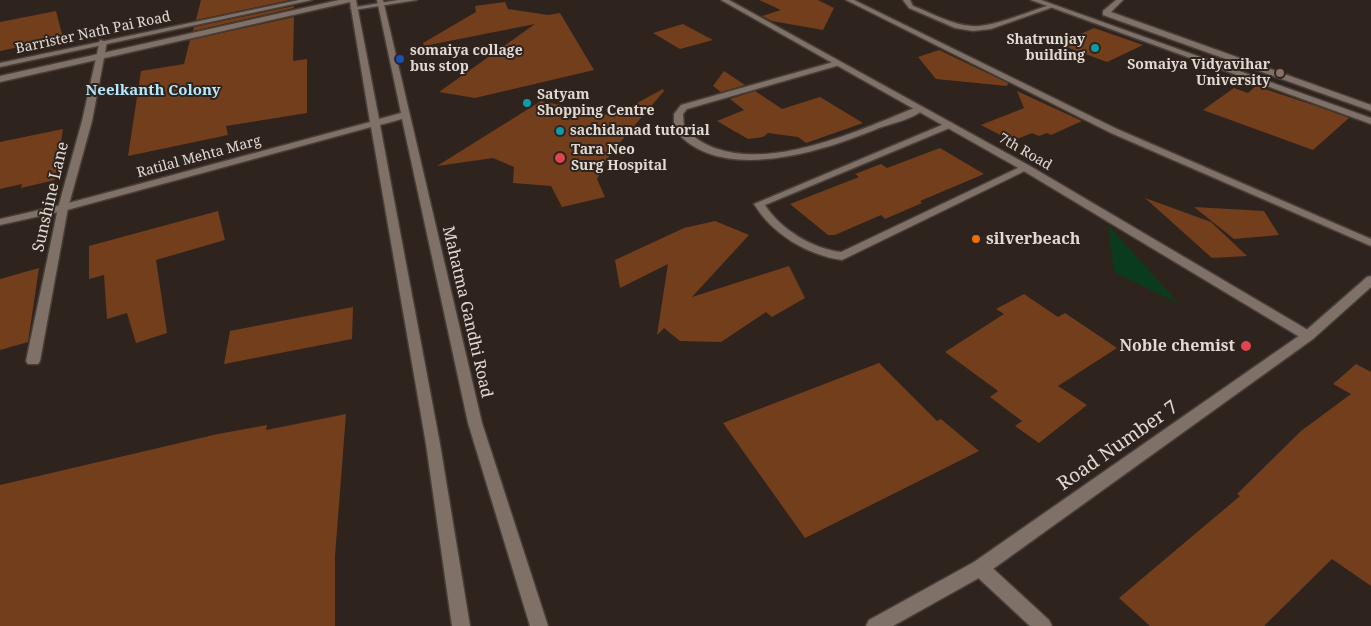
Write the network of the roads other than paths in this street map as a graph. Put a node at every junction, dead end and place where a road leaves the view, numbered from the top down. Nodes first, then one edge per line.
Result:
1 (278, 0) edge
2 (309, 0) edge
3 (414, 0) edge
4 (724, 0) edge
5 (849, 0) edge
6 (906, 0) edge
7 (1034, 0) edge
8 (1110, 0) edge
9 (1120, 0) edge
10 (380, 2) edge
11 (352, 3) edge
12 (1052, 6) junction
13 (1106, 13) junction
14 (232, 16) junction
15 (103, 43) junction
16 (98, 57) junction
17 (837, 63) junction
18 (0, 66) edge
19 (0, 79) edge
20 (1371, 108) edge
21 (920, 109) junction
22 (405, 115) junction
23 (1371, 121) edge
24 (376, 123) junction
25 (949, 125) junction
26 (1026, 168) junction
27 (63, 208) junction
28 (0, 222) edge
29 (1371, 243) edge
30 (1371, 280) edge
31 (1308, 336) junction
32 (33, 361) dead end
33 (980, 568) junction
34 (461, 626) edge
35 (539, 626) edge
36 (875, 626) edge
37 (1043, 626) edge

1 - 14 street
2 - 14 street, Barrister Nath Pai Road
3 - 10 street
4 - 17 street, 7th Road
5 - 29 street
6 - 12 street
7 - 12 street
8 - 13 street
9 - 13 street
10 - 11 street
10 - 22 street, Mahatma Gandhi Road
11 - 16 street
11 - 24 street
12 - 23 street
13 - 20 street
14 - 15 street, Barrister Nath Pai Road
15 - 16 street, Sunshine Lane
15 - 18 street, Barrister Nath Pai Road
16 - 19 street
16 - 27 street, Sunshine Lane
17 - 21 street, 7th Road
17 - 21 street
21 - 25 street, 7th Road
22 - 24 street, Ratilal Mehta Marg
22 - 35 street, Mahatma Gandhi Road
24 - 27 street, Ratilal Mehta Marg
24 - 34 street
25 - 26 street, 7th Road
25 - 26 street
26 - 31 street, 7th Road
27 - 28 street, Ratilal Mehta Marg
27 - 32 street, Sunshine Lane
30 - 31 street, Road Number 7
31 - 33 street, Road Number 7
33 - 36 street, Road Number 7
33 - 37 street

